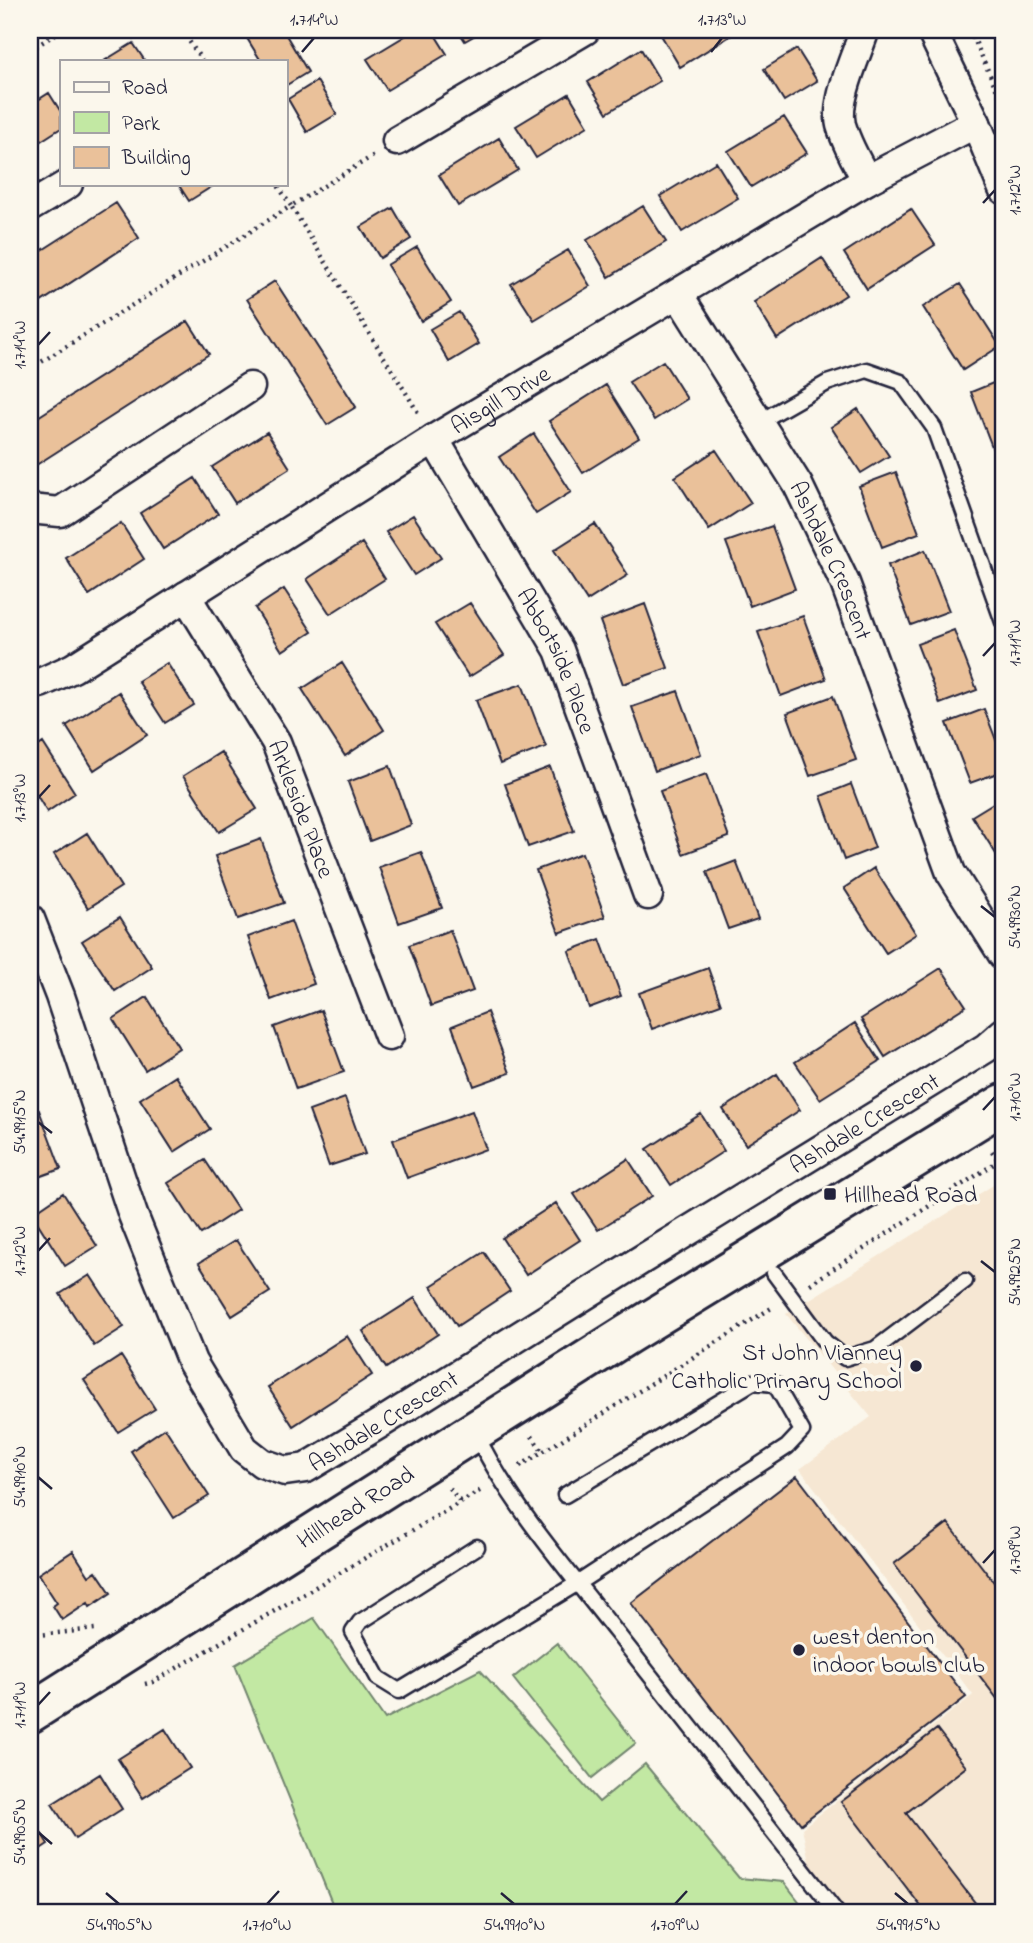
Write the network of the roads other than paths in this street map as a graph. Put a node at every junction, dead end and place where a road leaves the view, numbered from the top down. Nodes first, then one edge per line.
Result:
1 (584, 30) edge
2 (862, 30) edge
3 (931, 30) edge
4 (976, 123) junction
5 (397, 141) road end
6 (867, 180) junction
7 (65, 186) edge
8 (1003, 189) edge
9 (30, 207) edge
10 (678, 294) junction
11 (250, 387) dead end
12 (758, 422) junction
13 (434, 439) junction
14 (30, 509) edge
15 (187, 596) junction
16 (1003, 622) edge
17 (30, 682) edge
18 (648, 895) dead end
19 (30, 919) edge
20 (1003, 956) edge
21 (1003, 1033) edge
22 (389, 1036) dead end
23 (1003, 1104) edge
24 (999, 1152) edge
25 (965, 1281) dead end
26 (782, 1285) junction
27 (487, 1454) junction
28 (565, 1495) dead end
29 (477, 1547) dead end
30 (578, 1583) junction
31 (30, 1713) edge
32 (30, 1734) edge
33 (837, 1913) edge

1 - 5 street
2 - 6 street
3 - 4 street
4 - 6 street, Aisgill Drive
4 - 8 street
6 - 10 street, Aisgill Drive
7 - 9 street
10 - 12 street, Ashdale Crescent
10 - 13 street, Aisgill Drive
11 - 14 street
12 - 16 lane
12 - 20 street, Ashdale Crescent
13 - 15 street, Aisgill Drive
13 - 18 street, Abbotside Place
15 - 17 street, Aisgill Drive
15 - 22 street, Arkleside Place
19 - 21 street, Ashdale Crescent
23 - 27 street, Hillhead Road
24 - 26 street, Hillhead Road
25 - 26 lane
26 - 27 street, Hillhead Road
27 - 30 lane
27 - 31 street, Hillhead Road
27 - 32 street, Hillhead Road
28 - 30 lane
29 - 30 lane
30 - 33 lane

